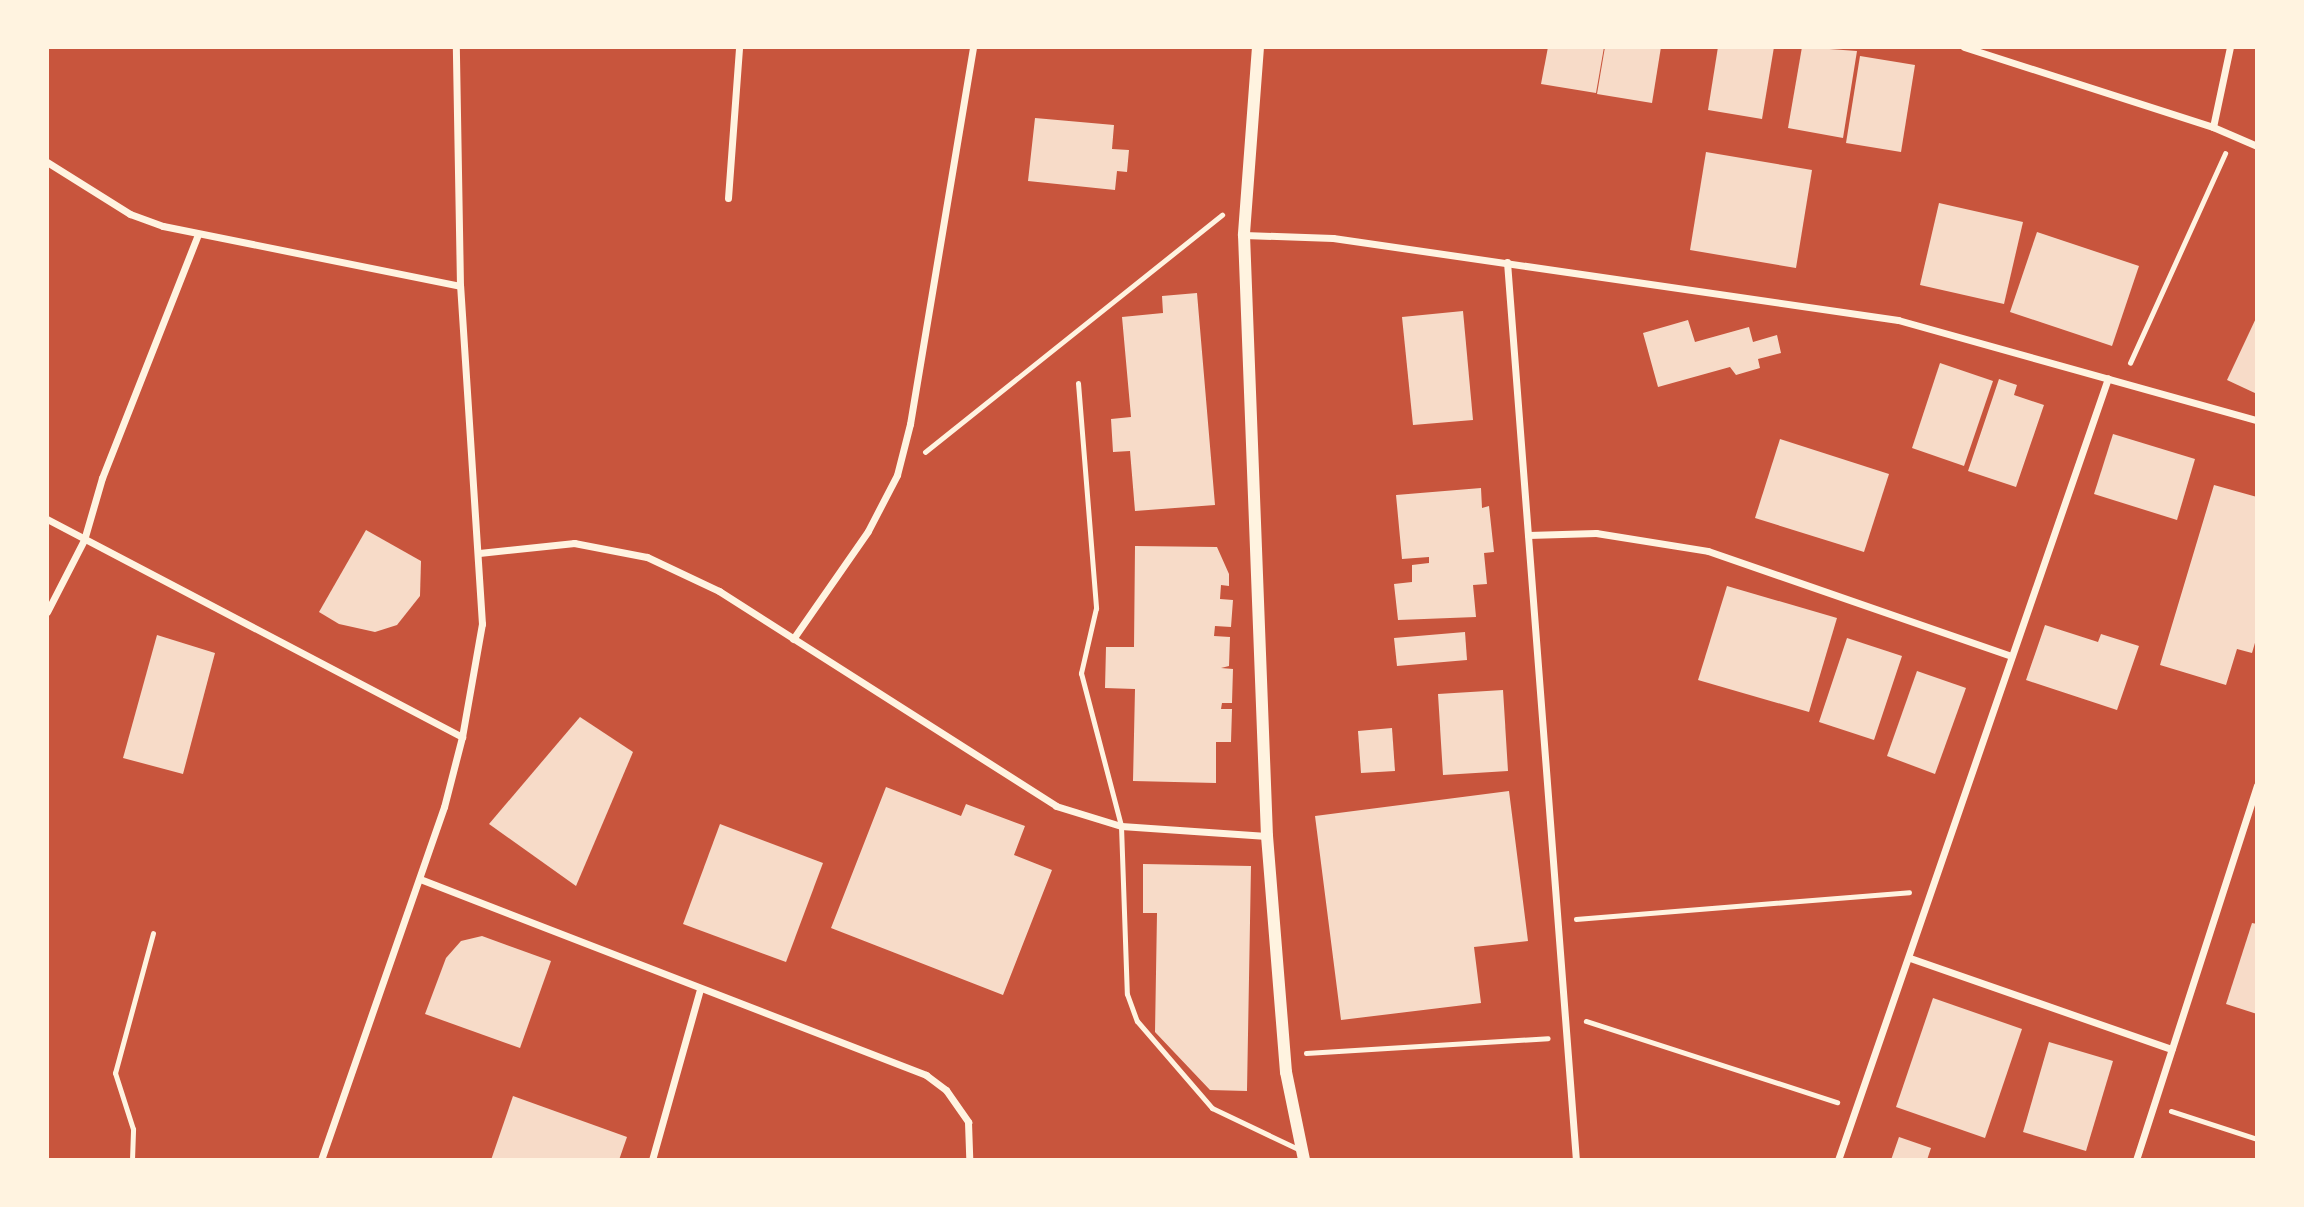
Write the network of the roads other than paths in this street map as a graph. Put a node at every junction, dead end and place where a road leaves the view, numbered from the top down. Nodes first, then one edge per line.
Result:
1 (456, 47) edge
2 (739, 47) edge
3 (973, 47) edge
4 (1258, 47) edge
5 (1964, 47) edge
6 (2230, 47) edge
7 (2213, 127) junction
8 (2257, 146) edge
9 (47, 162) edge
10 (728, 198) dead end
11 (198, 234) junction
12 (1244, 236) junction
13 (1507, 262) junction
14 (460, 286) junction
15 (2108, 378) junction
16 (1078, 383) dead end
17 (2257, 420) edge
18 (47, 519) edge
19 (1528, 535) junction
20 (84, 540) junction
21 (479, 553) junction
22 (47, 612) edge
23 (793, 639) junction
24 (2011, 656) junction
25 (463, 737) junction
26 (2257, 785) edge
27 (1121, 826) junction
28 (1267, 836) junction
29 (420, 879) junction
30 (153, 933) dead end
31 (1910, 958) junction
32 (700, 989) junction
33 (2172, 1049) junction
34 (1303, 1155) edge
35 (132, 1160) edge
36 (321, 1160) edge
37 (652, 1160) edge
38 (969, 1160) edge
39 (1576, 1160) edge
40 (1838, 1160) edge
41 (2136, 1160) edge

1 - 14 street
2 - 10 street
3 - 23 street
4 - 12 street
5 - 7 street
6 - 7 street
7 - 8 street
9 - 11 street
11 - 14 street
11 - 20 street
12 - 13 street
12 - 28 street
13 - 15 street
13 - 19 street
14 - 21 street
15 - 17 street
15 - 24 street
16 - 27 lane
18 - 20 street
19 - 24 street
19 - 39 street
20 - 22 street
20 - 25 street
21 - 23 street
21 - 25 street
23 - 27 street
24 - 31 street
25 - 29 street
26 - 33 street
27 - 28 street
27 - 34 lane
28 - 34 street
29 - 32 street
29 - 36 street
30 - 35 lane
31 - 33 street
31 - 40 street
32 - 37 street
32 - 38 street
33 - 41 street

